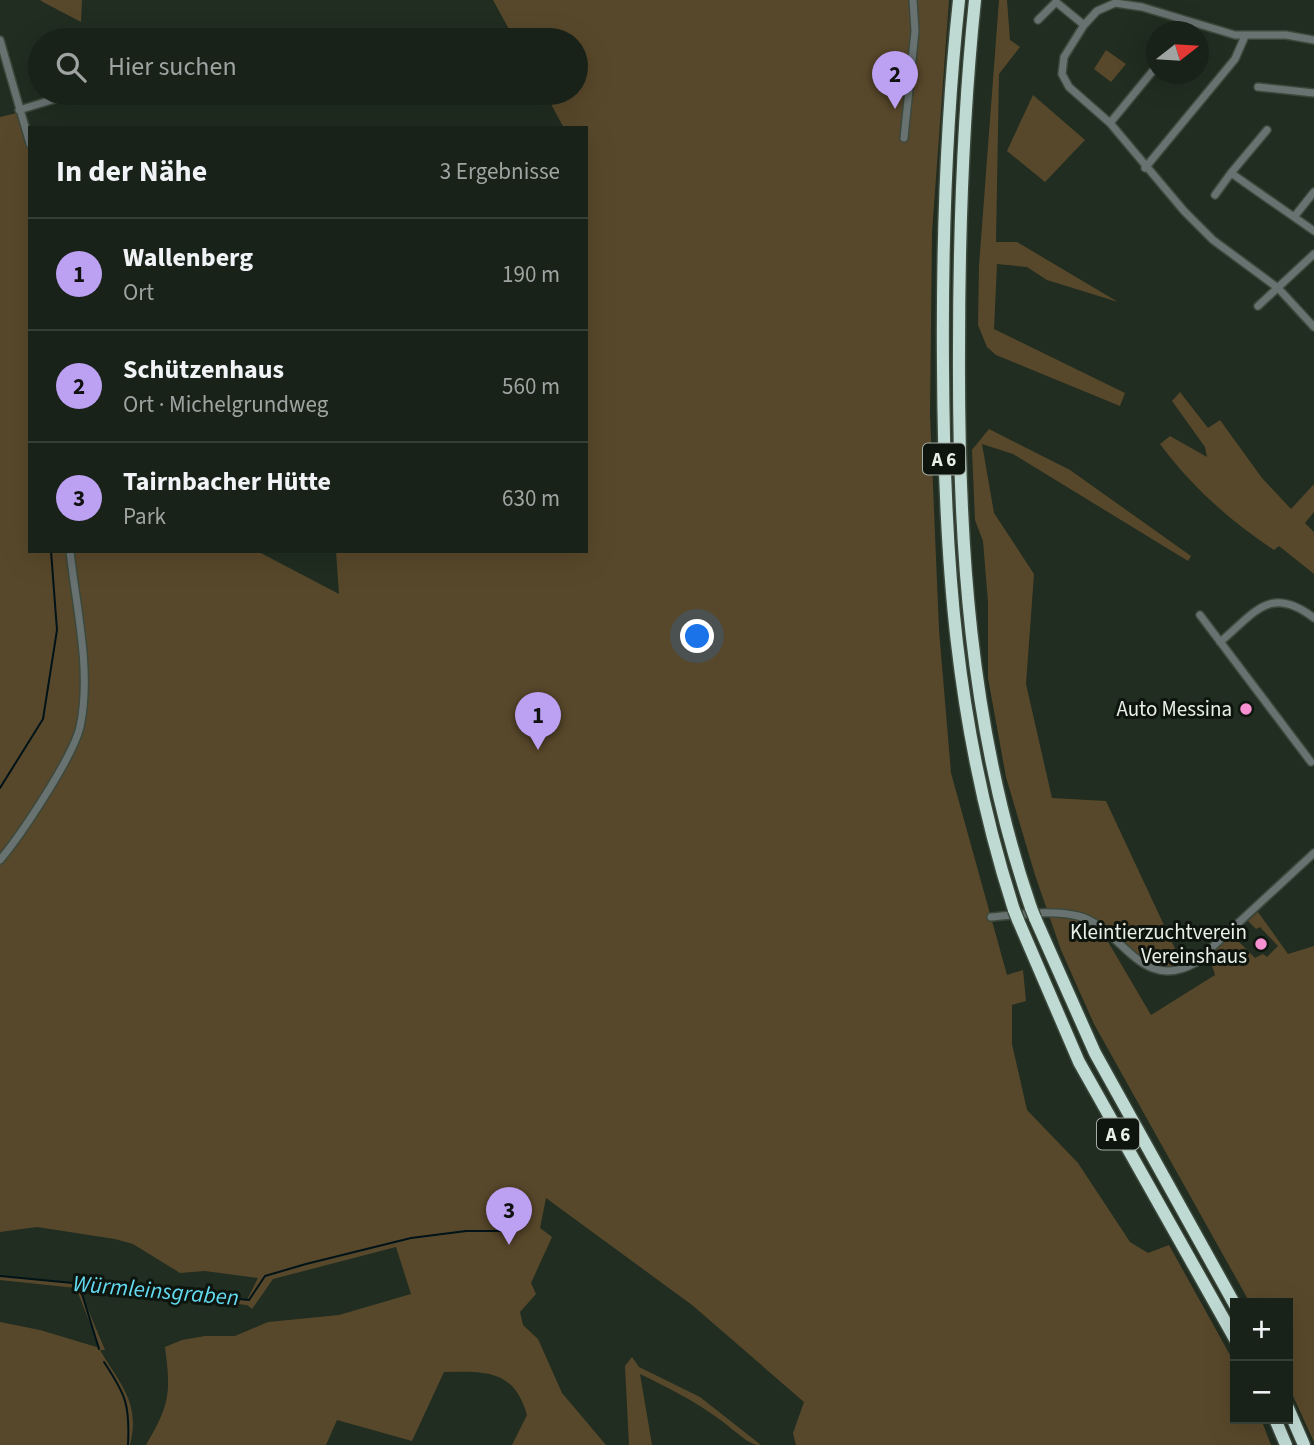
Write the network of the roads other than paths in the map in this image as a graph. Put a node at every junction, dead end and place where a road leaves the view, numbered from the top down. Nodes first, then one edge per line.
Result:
1 (913, 0) edge
2 (959, 0) edge
3 (975, 0) edge
4 (1038, 20) dead end
5 (1188, 21) edge
6 (1083, 25) junction
7 (1209, 27) edge
8 (1245, 36) junction
9 (0, 40) edge
10 (1314, 40) edge
11 (1146, 80) edge
12 (1258, 87) dead end
13 (1314, 93) edge
14 (35, 105) edge
15 (19, 110) junction
16 (1110, 123) junction
17 (1267, 130) dead end
18 (904, 138) dead end
19 (28, 139) edge
20 (1145, 168) junction
21 (1231, 173) junction
22 (1314, 192) edge
23 (1215, 195) dead end
24 (1294, 217) junction
25 (1314, 231) edge
26 (1314, 254) edge
27 (1278, 288) junction
28 (1258, 306) dead end
29 (1314, 327) edge
30 (70, 553) edge
31 (1200, 615) dead end
32 (1314, 618) edge
33 (1220, 642) junction
34 (1313, 762) edge
35 (1314, 853) edge
36 (0, 860) edge
37 (991, 917) dead end
38 (1231, 1298) edge
39 (1230, 1330) edge
40 (1293, 1420) edge
41 (1277, 1424) edge
42 (1286, 1445) edge
43 (1304, 1445) edge

1 - 18 street
2 - 39 highway, A 6
3 - 38 highway, A 6
4 - 6 street
5 - 6 street
6 - 16 street
7 - 8 street
8 - 10 street
8 - 20 street
9 - 15 street
11 - 16 street
12 - 13 street
14 - 15 street
15 - 19 street
16 - 20 street
17 - 21 street
20 - 27 street
21 - 23 street
21 - 24 street
22 - 24 street
24 - 25 street
26 - 27 street
27 - 28 street
27 - 29 street
30 - 36 street
31 - 33 street
32 - 33 street
33 - 34 street
35 - 37 street
40 - 43 highway
41 - 42 highway

